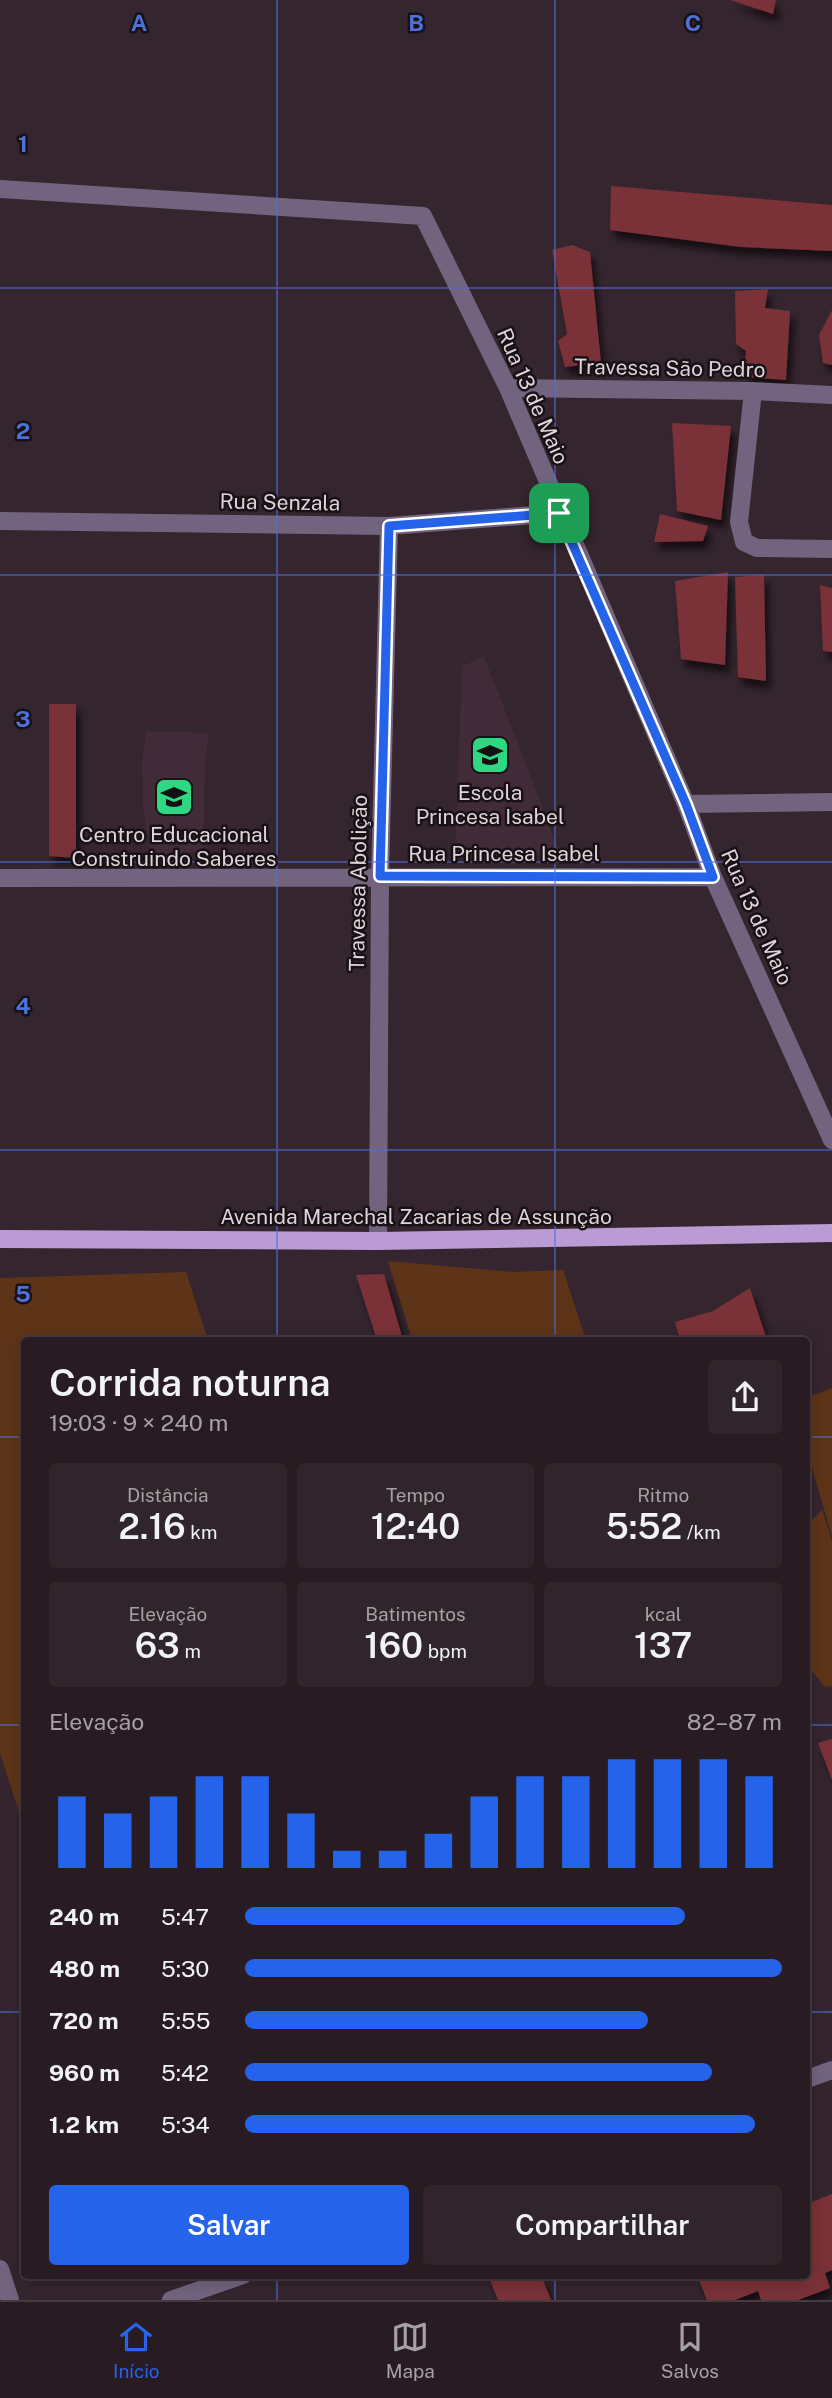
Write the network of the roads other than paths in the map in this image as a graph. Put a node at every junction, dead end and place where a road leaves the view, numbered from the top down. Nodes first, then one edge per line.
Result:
1 (0, 189) edge
2 (508, 388) junction
3 (753, 391) junction
4 (832, 396) edge
5 (559, 513) junction
6 (0, 522) edge
7 (389, 526) junction
8 (832, 549) edge
9 (832, 802) edge
10 (686, 804) junction
11 (380, 876) junction
12 (713, 877) junction
13 (0, 878) edge
14 (832, 1140) edge
15 (832, 1233) edge
16 (0, 1239) edge
17 (378, 1241) junction
18 (832, 2070) edge
19 (810, 2078) edge
20 (0, 2269) edge
21 (231, 2279) edge
22 (10, 2300) edge
23 (171, 2300) edge

1 - 2 street, Rua 13 de Maio
2 - 3 street, Travessa São Pedro
2 - 5 street, Rua 13 de Maio
3 - 4 street, Travessa São Pedro
3 - 8 street
5 - 7 street, Rua Senzala
5 - 10 street, Rua 13 de Maio
6 - 7 street, Rua Senzala
7 - 11 street, Travessa Abolição
9 - 10 street
10 - 12 street, Rua 13 de Maio
11 - 12 street, Rua Princesa Isabel
11 - 13 street, Rua Princesa Isabel
11 - 17 street, Travessa Abolição
12 - 14 street, Rua 13 de Maio
15 - 17 main road, Avenida Marechal Zacarias de Assunção
16 - 17 main road, Avenida Marechal Zacarias de Assunção
18 - 19 street
20 - 22 street
21 - 23 street

